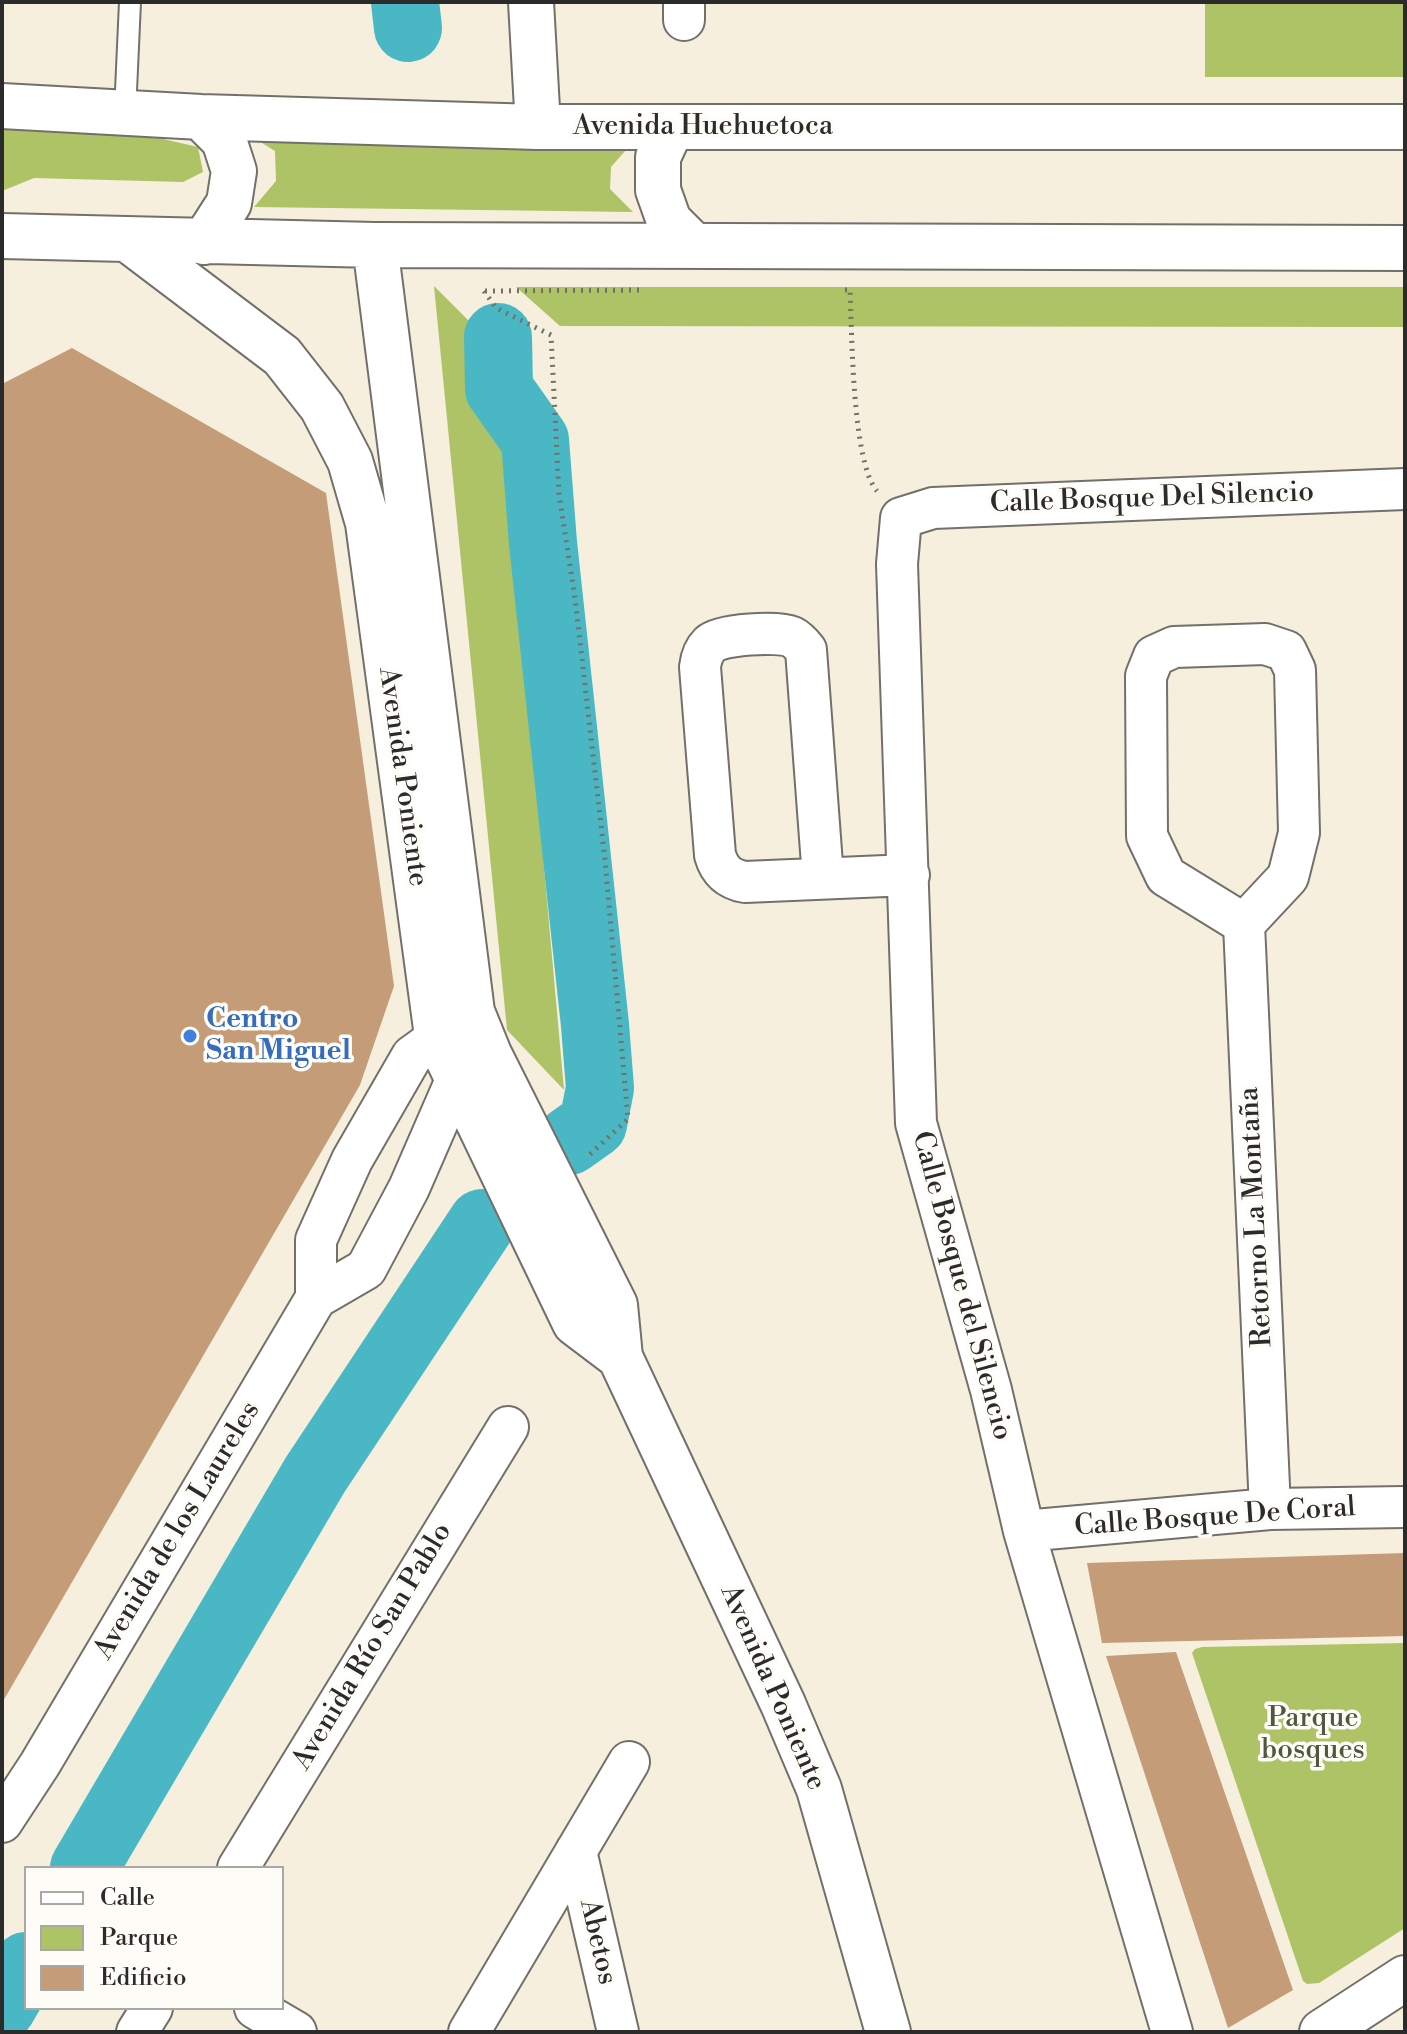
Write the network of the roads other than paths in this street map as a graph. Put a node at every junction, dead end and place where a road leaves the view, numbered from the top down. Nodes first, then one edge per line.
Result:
1 (130, 2) edge
2 (531, 2) edge
3 (2, 106) edge
4 (125, 113) junction
5 (201, 117) junction
6 (538, 127) junction
7 (672, 127) junction
8 (1405, 127) edge
9 (2, 236) edge
10 (130, 241) junction
11 (204, 242) junction
12 (692, 244) junction
13 (375, 245) junction
14 (1405, 248) edge
15 (1405, 489) edge
16 (901, 518) joint
17 (909, 875) junction
18 (823, 878) junction
19 (1244, 924) junction
20 (455, 1024) junction
21 (472, 1067) junction
22 (316, 1298) junction
23 (620, 1357) junction
24 (508, 1427) dead end
25 (1405, 1507) edge
26 (1270, 1509) junction
27 (1024, 1531) junction
28 (629, 1762) dead end
29 (21, 1769) edge
30 (2, 1822) edge
31 (576, 1851) junction
32 (239, 1866) edge
33 (1405, 1978) edge
34 (151, 2010) edge
35 (258, 2010) edge
36 (137, 2032) edge
37 (296, 2032) edge
38 (469, 2032) edge
39 (618, 2032) edge
40 (888, 2032) edge
41 (1172, 2032) edge
42 (1322, 2032) edge

1 - 4 lane
2 - 6 main road
3 - 4 main road, Avenida Huehuetoca
4 - 5 main road, Avenida Huehuetoca
5 - 6 main road, Avenida Huehuetoca
5 - 11 main road
6 - 7 main road, Avenida Huehuetoca
7 - 8 main road, Avenida Huehuetoca
7 - 12 main road
9 - 10 main road
10 - 11 main road
10 - 20 main road, Avenida Poniente
11 - 13 main road
12 - 13 main road
12 - 14 main road
13 - 20 main road, Avenida Poniente
15 - 16 street, Calle Bosque Del Silencio
16 - 17 street, Calle Bosque del Silencio
17 - 18 street
17 - 27 street, Calle Bosque del Silencio
18 - 18 street
19 - 19 street
19 - 26 street, Retorno La Montaña
20 - 21 main road, Avenida Poniente
20 - 22 street
21 - 22 street, Avenida de los Laureles
21 - 23 main road, Avenida Poniente
21 - 23 main road, Avenida Poniente
22 - 29 street, Avenida de los Laureles
23 - 40 main road, Avenida Poniente
24 - 32 street, Avenida Río San Pablo
25 - 26 street, Calle Bosque De Coral
26 - 27 street, Calle Bosque De Coral
27 - 41 street, Calle Bosque del Silencio
28 - 31 street
29 - 30 street, Avenida de los Laureles
31 - 38 street
31 - 39 street, Abetos
33 - 42 main road
34 - 36 street
35 - 37 street

